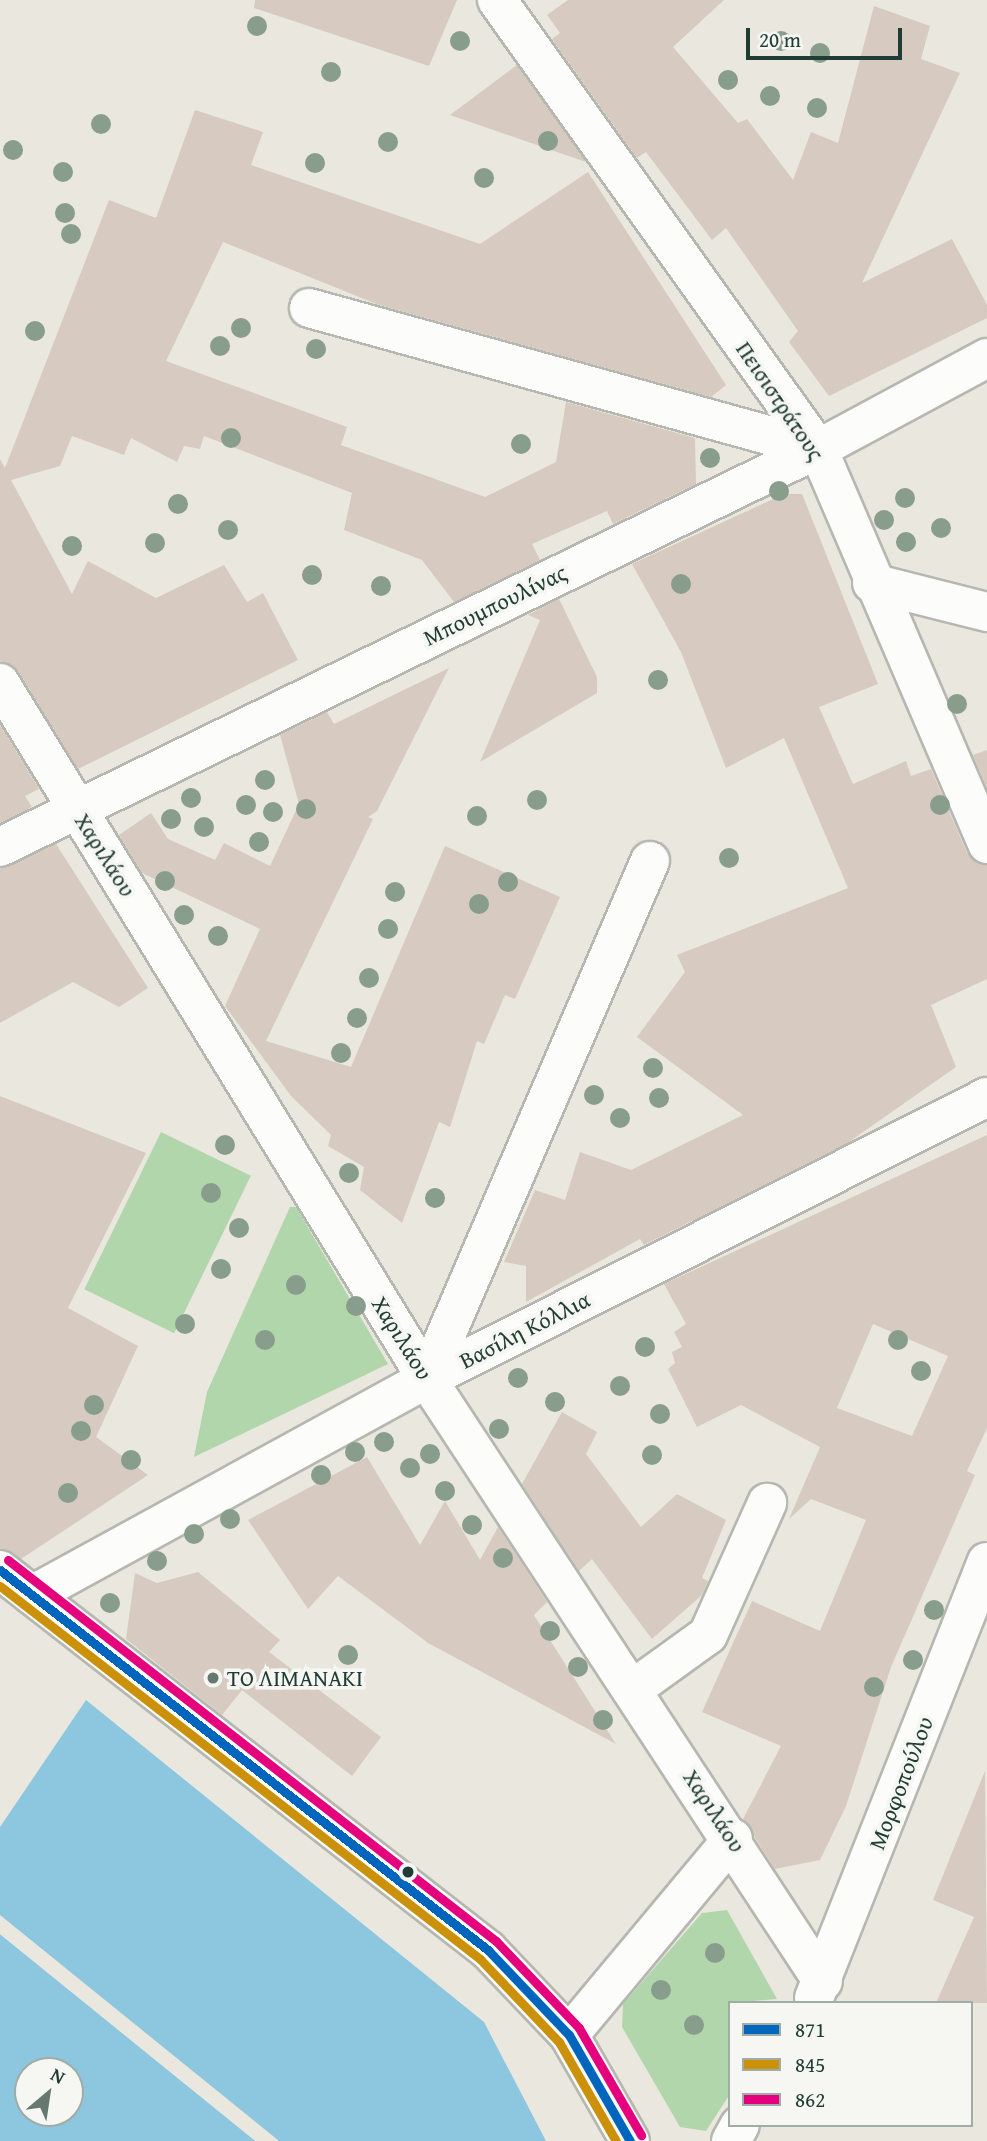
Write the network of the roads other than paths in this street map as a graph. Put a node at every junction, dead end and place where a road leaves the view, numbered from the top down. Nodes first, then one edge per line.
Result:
1 (497, 0) edge
2 (309, 307) dead end
3 (987, 358) edge
4 (818, 449) junction
5 (872, 583) junction
6 (987, 612) edge
7 (0, 683) edge
8 (76, 808) junction
9 (987, 845) edge
10 (0, 847) edge
11 (650, 861) dead end
12 (987, 1097) edge
13 (426, 1379) junction
14 (767, 1503) dead end
15 (987, 1562) edge
16 (0, 1570) edge
17 (32, 1595) junction
18 (633, 1689) junction
19 (733, 1838) junction
20 (817, 1992) edge
21 (569, 2035) junction
22 (630, 2141) edge

1 - 4 street, Πεισιστράτους
2 - 4 street
3 - 4 street, Μπουμπουλίνας
4 - 5 street, Πεισιστράτους
4 - 8 street, Μπουμπουλίνας
5 - 6 street
5 - 9 street, Πεισιστράτους
7 - 8 street, Χαριλάου
8 - 10 street, Μπουμπουλίνας
8 - 13 street, Χαριλάου
11 - 13 street
12 - 13 street, Βασίλη Κόλλια
13 - 17 street, Βασίλη Κόλλια
13 - 18 street, Χαριλάου
14 - 18 street
15 - 20 street, Μορφοπούλου
16 - 17 street
17 - 21 street
18 - 19 street, Χαριλάου
19 - 20 street, Χαριλάου
19 - 21 street
21 - 22 street

